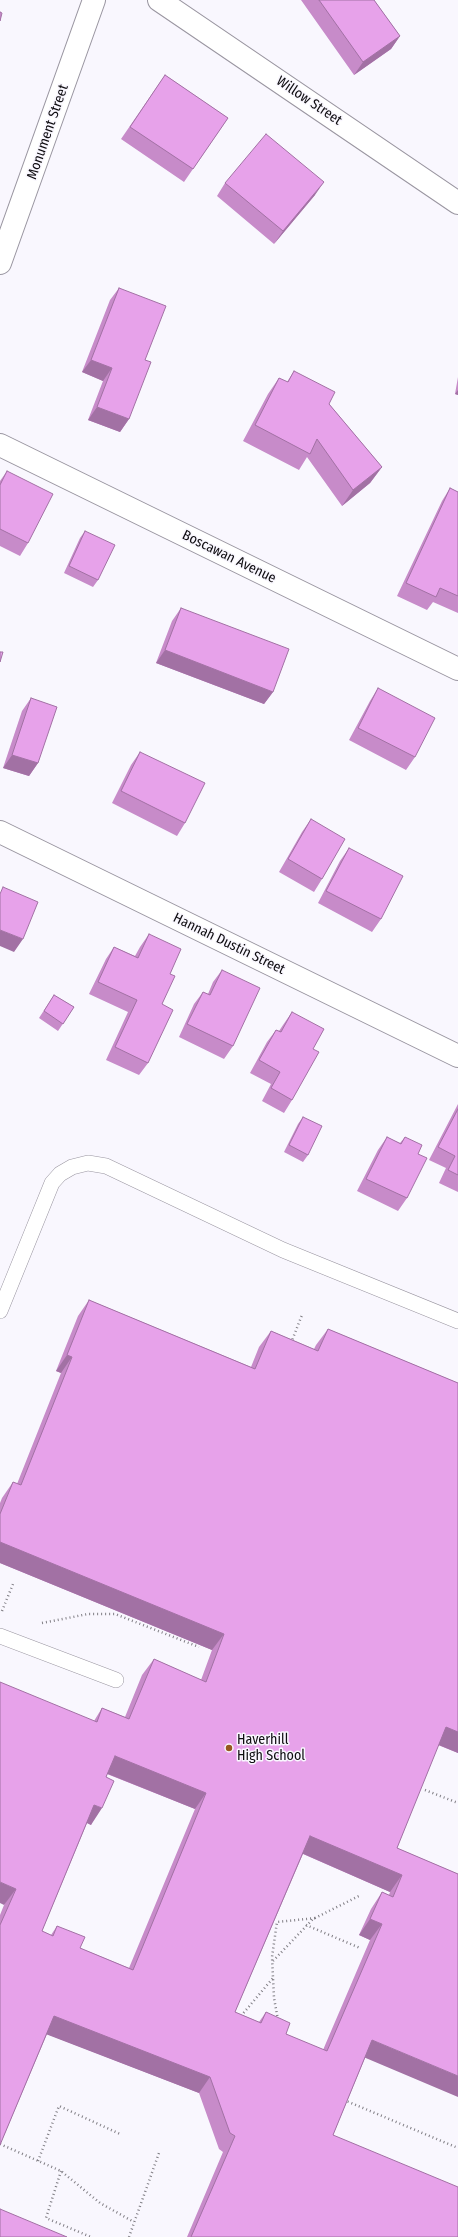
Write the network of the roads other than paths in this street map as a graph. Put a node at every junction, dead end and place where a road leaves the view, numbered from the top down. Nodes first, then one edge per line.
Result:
1 (94, 0) edge
2 (159, 0) edge
3 (458, 202) edge
4 (0, 263) edge
5 (0, 445) edge
6 (458, 669) edge
7 (0, 832) edge
8 (458, 1056) edge
9 (0, 1311) edge
10 (458, 1321) edge
11 (0, 1636) edge
12 (116, 1680) dead end

1 - 4 street, Monument Street
2 - 3 street, Willow Street
5 - 6 street, Boscawan Avenue
7 - 8 street, Hannah Dustin Street
9 - 10 lane
11 - 12 lane

